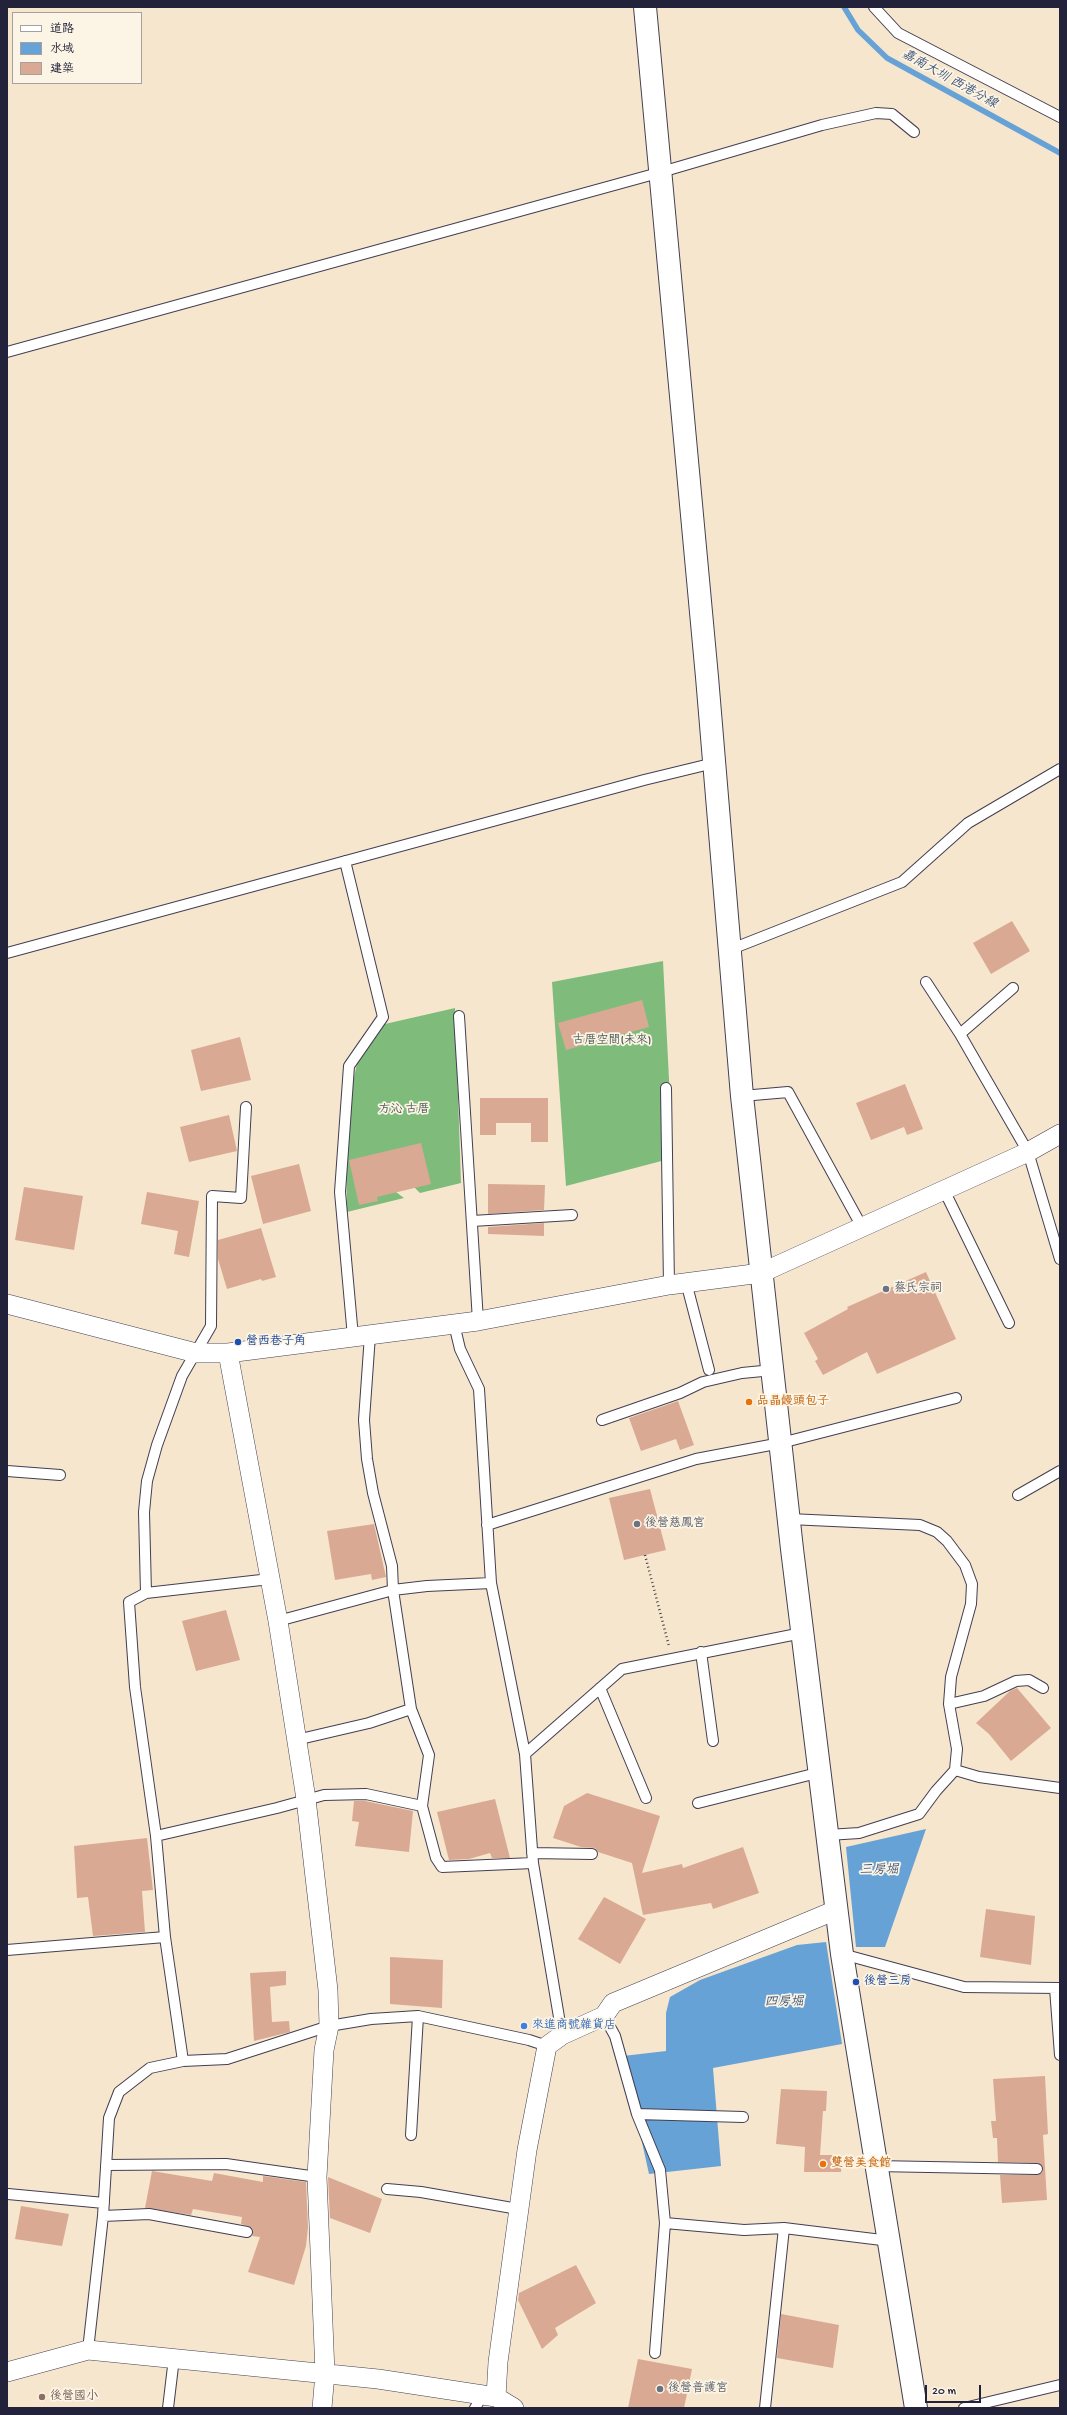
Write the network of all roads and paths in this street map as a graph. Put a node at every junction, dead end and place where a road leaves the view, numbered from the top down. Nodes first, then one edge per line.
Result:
1 (644, 7) edge
2 (874, 7) edge
3 (1060, 117) edge
4 (914, 132) dead end
5 (658, 173) junction
6 (7, 352) edge
7 (714, 763) junction
8 (1060, 769) edge
9 (345, 861) junction
10 (729, 950) junction
11 (7, 953) edge
12 (926, 982) dead end
13 (1013, 988) dead end
14 (459, 1016) dead end
15 (960, 1034) junction
16 (666, 1088) dead end
17 (742, 1096) junction
18 (246, 1107) dead end
19 (1060, 1134) edge
20 (1028, 1152) junction
21 (944, 1190) junction
22 (572, 1215) dead end
23 (472, 1221) junction
24 (862, 1227) junction
25 (1060, 1259) edge
26 (761, 1273) junction
27 (678, 1283) junction
28 (7, 1304) edge
29 (478, 1321) junction
30 (1009, 1323) dead end
31 (454, 1324) junction
32 (361, 1336) junction
33 (196, 1353) junction
34 (228, 1353) junction
35 (709, 1370) dead end
36 (773, 1370) junction
37 (956, 1398) dead end
38 (602, 1420) dead end
39 (780, 1443) junction
40 (7, 1471) edge
41 (1060, 1471) edge
42 (60, 1474) dead end
43 (1018, 1495) dead end
44 (789, 1519) junction
45 (487, 1525) junction
46 (645, 1555) dead end
47 (270, 1579) junction
48 (491, 1583) junction
49 (393, 1590) junction
50 (146, 1594) junction
51 (278, 1621) junction
52 (802, 1633) junction
53 (701, 1652) junction
54 (672, 1657) junction
55 (600, 1688) junction
56 (1043, 1688) dead end
57 (948, 1704) junction
58 (411, 1709) junction
59 (296, 1740) junction
60 (713, 1741) dead end
61 (525, 1754) junction
62 (955, 1770) junction
63 (821, 1772) junction
64 (1060, 1788) edge
65 (646, 1798) dead end
66 (306, 1799) junction
67 (698, 1802) dead end
68 (422, 1806) junction
69 (828, 1835) junction
70 (156, 1836) junction
71 (592, 1854) dead end
72 (533, 1858) junction
73 (836, 1910) junction
74 (165, 1936) junction
75 (7, 1950) edge
76 (842, 1954) junction
77 (1057, 1988) edge
78 (418, 2016) junction
79 (604, 2016) junction
80 (329, 2026) junction
81 (555, 2041) junction
82 (1060, 2055) edge
83 (183, 2061) junction
84 (637, 2114) junction
85 (743, 2117) dead end
86 (411, 2134) dead end
87 (106, 2165) junction
88 (876, 2166) junction
89 (1037, 2169) dead end
90 (318, 2177) junction
91 (387, 2189) dead end
92 (8, 2194) dead end
93 (104, 2203) junction
94 (518, 2209) junction
95 (103, 2216) junction
96 (665, 2223) junction
97 (784, 2228) junction
98 (247, 2232) dead end
99 (890, 2242) junction
100 (88, 2350) junction
101 (655, 2353) dead end
102 (174, 2358) junction
103 (7, 2372) edge
104 (325, 2373) junction
105 (1060, 2385) edge
106 (485, 2400) edge
107 (168, 2408) edge
108 (322, 2408) edge
109 (514, 2408) edge
110 (765, 2408) edge
111 (916, 2408) edge
112 (964, 2408) edge

1 - 5 street
2 - 3 lane
4 - 5 lane
5 - 6 lane
5 - 7 street
7 - 9 lane
7 - 10 street
8 - 10 lane
9 - 11 lane
9 - 32 lane
10 - 17 street
12 - 15 lane
13 - 15 lane
14 - 23 lane
15 - 20 lane
16 - 27 lane
17 - 24 lane
17 - 26 street
18 - 33 lane
19 - 20 street
20 - 21 street
20 - 25 lane
21 - 24 street
21 - 30 lane
22 - 23 lane
23 - 29 lane
24 - 26 street
26 - 27 street
26 - 36 street
27 - 29 street
27 - 35 lane
28 - 33 street
29 - 31 street
31 - 32 street
31 - 45 lane
32 - 34 street
32 - 49 lane
33 - 34 street
33 - 50 lane
34 - 47 street
36 - 38 lane
36 - 39 street
37 - 39 lane
39 - 44 street
39 - 45 lane
40 - 42 lane
41 - 43 lane
44 - 52 street
44 - 57 lane
45 - 48 lane
46 - 54 path
47 - 50 lane
47 - 51 street
48 - 49 lane
48 - 61 lane
49 - 51 lane
49 - 58 lane
50 - 70 lane
51 - 59 street
52 - 53 lane
52 - 63 street
53 - 54 lane
53 - 60 lane
54 - 55 lane
55 - 61 lane
55 - 65 lane
56 - 57 lane
57 - 62 lane
58 - 59 lane
58 - 68 lane
59 - 66 street
61 - 72 lane
62 - 64 lane
62 - 69 lane
63 - 67 lane
63 - 69 street
66 - 68 lane
66 - 70 lane
66 - 80 street
68 - 72 lane
69 - 73 street
70 - 74 lane
71 - 72 lane
72 - 81 lane
73 - 76 street
73 - 79 street
74 - 75 lane
74 - 83 lane
76 - 77 lane
76 - 88 street
77 - 82 lane
78 - 80 lane
78 - 81 lane
78 - 86 lane
79 - 81 street
79 - 84 lane
80 - 83 lane
80 - 90 street
81 - 94 street
83 - 87 lane
84 - 85 lane
84 - 96 lane
87 - 90 lane
87 - 93 lane
88 - 89 lane
88 - 99 street
90 - 104 street
91 - 94 lane
92 - 93 lane
93 - 95 lane
94 - 106 street
95 - 98 lane
95 - 100 lane
96 - 97 lane
96 - 101 lane
97 - 99 lane
97 - 110 lane
99 - 111 street
100 - 102 street
100 - 103 street
102 - 104 street
102 - 107 lane
104 - 106 street
104 - 108 street
105 - 112 lane
106 - 109 street

